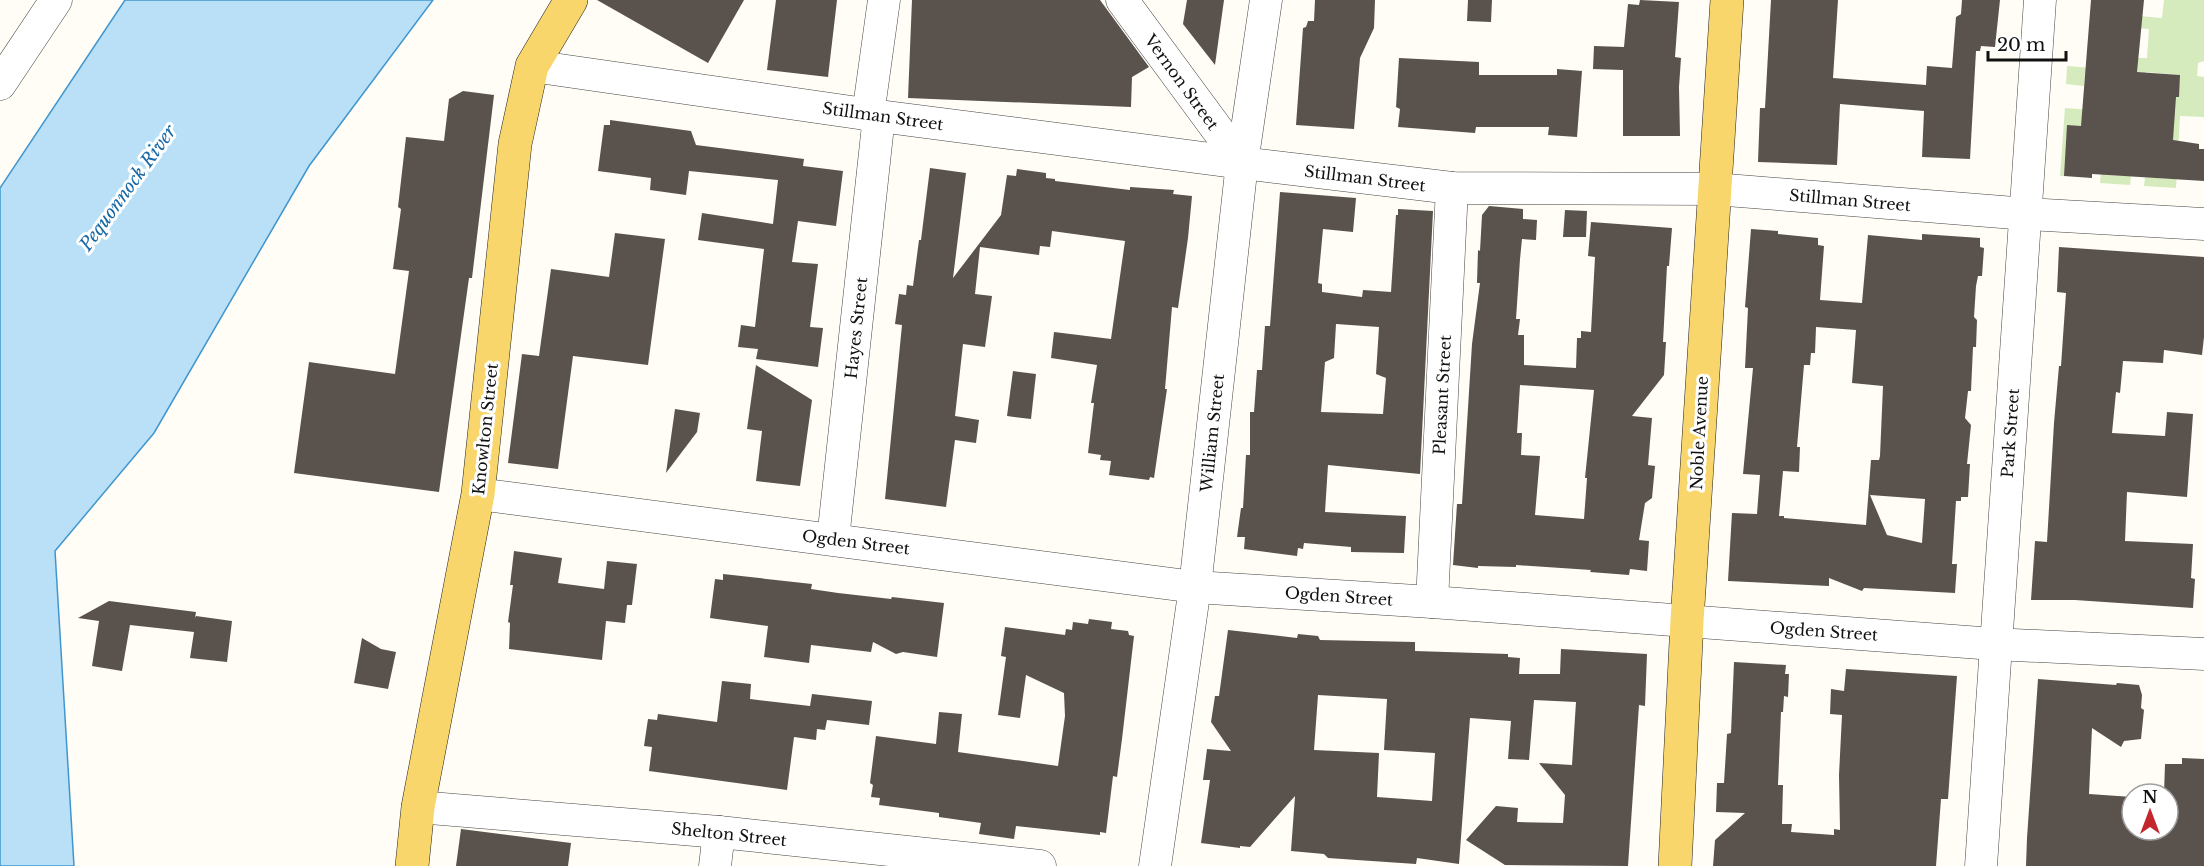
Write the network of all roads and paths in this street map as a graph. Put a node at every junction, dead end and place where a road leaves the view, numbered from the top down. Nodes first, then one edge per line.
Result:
1 (56, 0) edge
2 (571, 0) edge
3 (884, 0) edge
4 (1122, 0) edge
5 (1266, 0) edge
6 (1727, 0) edge
7 (2040, 0) edge
8 (532, 66) junction
9 (0, 84) edge
10 (874, 116) junction
11 (1242, 163) junction
12 (1452, 188) junction
13 (1714, 189) junction
14 (2027, 214) junction
15 (2204, 224) edge
16 (478, 494) junction
17 (833, 539) junction
18 (1195, 587) junction
19 (1432, 602) junction
20 (1687, 621) junction
21 (1994, 644) junction
22 (2204, 654) edge
23 (418, 807) junction
24 (719, 832) junction
25 (412, 866) edge
26 (715, 866) edge
27 (1040, 866) edge
28 (1155, 866) edge
29 (1676, 866) edge
30 (1981, 866) edge

1 - 9 street
2 - 8 main road, Knowlton Street
3 - 10 street, Hayes Street
4 - 11 street, Vernon Street
5 - 11 street, William Street
6 - 13 main road, Noble Avenue
7 - 14 street, Park Street
8 - 10 street, Stillman Street
8 - 16 main road, Knowlton Street
10 - 11 street, Stillman Street
10 - 17 street, Hayes Street
11 - 12 street, Stillman Street
11 - 18 street, William Street
12 - 13 street, Stillman Street
12 - 19 street, Pleasant Street
13 - 14 street, Stillman Street
13 - 20 main road, Noble Avenue
14 - 15 street, Stillman Street
14 - 21 street, Park Street
16 - 17 street, Ogden Street
16 - 23 main road, Knowlton Street
17 - 18 street, Ogden Street
18 - 19 street, Ogden Street
18 - 28 street, William Street
19 - 20 street, Ogden Street
20 - 21 street, Ogden Street
20 - 29 main road, Noble Avenue
21 - 22 street, Ogden Street
21 - 30 street, Park Street
23 - 24 street, Shelton Street
23 - 25 main road, Knowlton Street
24 - 26 street
24 - 27 street, Shelton Street

